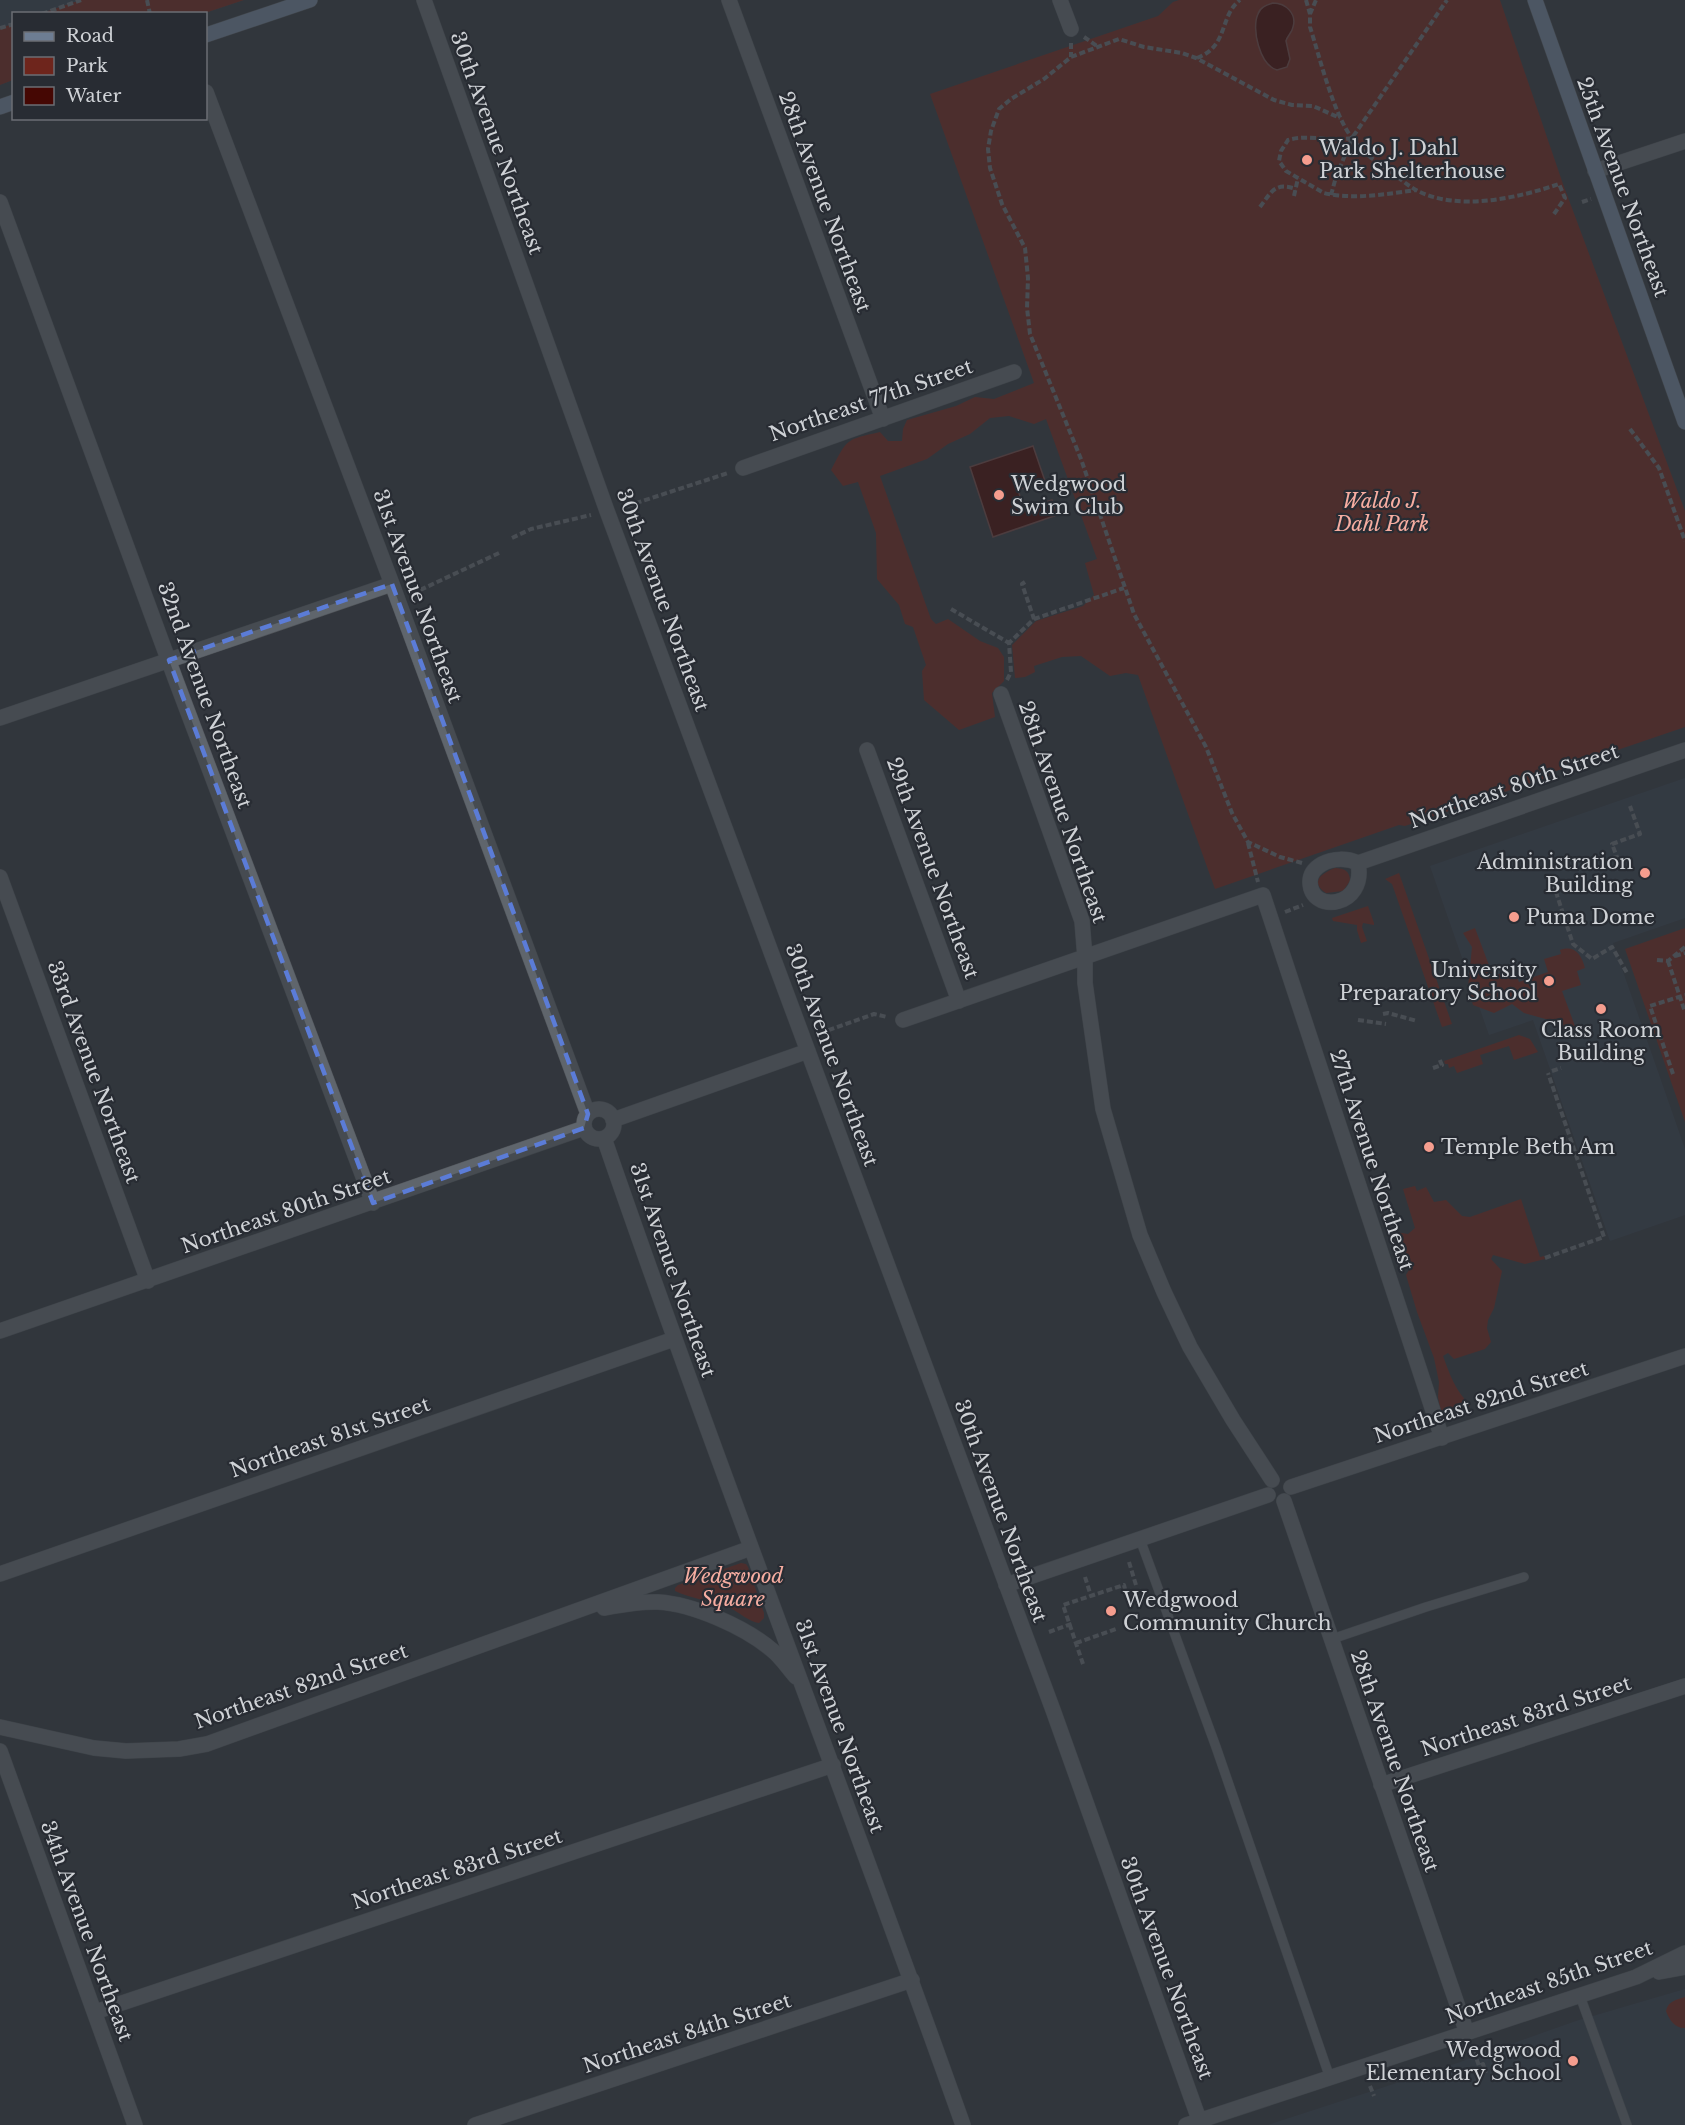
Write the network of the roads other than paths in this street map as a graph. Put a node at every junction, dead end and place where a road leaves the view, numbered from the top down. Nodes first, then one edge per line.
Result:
1 (310, 0) edge
2 (424, 0) edge
3 (729, 0) edge
4 (1060, 0) edge
5 (1535, 0) edge
6 (1071, 29) dead end
7 (207, 35) edge
8 (207, 95) edge
9 (1685, 141) edge
10 (1595, 171) junction
11 (0, 202) edge
12 (1014, 372) dead end
13 (883, 419) junction
14 (1685, 422) edge
15 (739, 469) road end
16 (392, 584) junction
17 (169, 660) junction
18 (1002, 689) road end
19 (0, 718) edge
20 (867, 750) dead end
21 (1685, 750) edge
22 (1358, 863) dead end
23 (0, 877) edge
24 (1085, 958) junction
25 (959, 1001) junction
26 (897, 1019) road end
27 (808, 1051) junction
28 (613, 1120) junction
29 (586, 1121) junction
30 (604, 1138) junction
31 (373, 1203) junction
32 (148, 1281) junction
33 (0, 1331) edge
34 (674, 1340) junction
35 (1685, 1356) edge
36 (1442, 1438) junction
37 (1272, 1480) junction
38 (1287, 1494) junction
39 (1268, 1495) junction
40 (1140, 1539) junction
41 (751, 1548) junction
42 (0, 1574) edge
43 (1524, 1577) dead end
44 (1006, 1585) junction
45 (574, 1611) junction
46 (1332, 1639) junction
47 (1685, 1686) edge
48 (804, 1687) junction
49 (0, 1727) edge
50 (0, 1751) edge
51 (833, 1765) junction
52 (1381, 1785) junction
53 (1685, 1953) edge
54 (1685, 1966) edge
55 (1636, 1977) junction
56 (912, 1980) junction
57 (1580, 1996) junction
58 (95, 2012) junction
59 (1467, 2033) junction
60 (1330, 2078) junction
61 (1195, 2124) edge
62 (135, 2125) edge
63 (475, 2125) edge
64 (963, 2125) edge
65 (1627, 2125) edge

1 - 7 main road
2 - 27 street, 30th Avenue Northeast
3 - 13 street, 28th Avenue Northeast
4 - 6 street
5 - 10 main road, 25th Avenue Northeast
8 - 16 street, 31st Avenue Northeast
9 - 10 street
10 - 14 main road, 25th Avenue Northeast
11 - 17 street, 32nd Avenue Northeast
12 - 13 street, Northeast 77th Street
13 - 15 street, Northeast 77th Street
16 - 17 street
16 - 29 street, 31st Avenue Northeast
17 - 19 street
17 - 31 street, 32nd Avenue Northeast
18 - 24 street, 28th Avenue Northeast
20 - 25 street, 29th Avenue Northeast
21 - 22 street, Northeast 80th Street
23 - 32 street, 33rd Avenue Northeast
24 - 25 street
24 - 36 street, 27th Avenue Northeast
24 - 37 street, 28th Avenue Northeast
25 - 26 street
27 - 28 street
27 - 44 street, 30th Avenue Northeast
28 - 29 street
28 - 30 street
29 - 30 street
29 - 31 street, Northeast 80th Street
30 - 34 street, 31st Avenue Northeast
31 - 32 street, Northeast 80th Street
32 - 33 street, Northeast 80th Street
34 - 41 street, 31st Avenue Northeast
34 - 42 street, Northeast 81st Street
35 - 36 street, Northeast 82nd Street
36 - 38 street, Northeast 82nd Street
37 - 38 street
37 - 39 street
38 - 39 street
38 - 46 street, 28th Avenue Northeast
39 - 40 street
40 - 44 street
40 - 60 lane
41 - 45 street, Northeast 82nd Street
41 - 48 street, 31st Avenue Northeast
43 - 46 lane
44 - 61 street, 30th Avenue Northeast
45 - 48 street, Northeast 82nd Street
45 - 49 street, Northeast 82nd Street
46 - 52 street, 28th Avenue Northeast
47 - 52 street, Northeast 83rd Street
48 - 51 street, 31st Avenue Northeast
50 - 58 street, 34th Avenue Northeast
51 - 56 street, 31st Avenue Northeast
51 - 58 street, Northeast 83rd Street
52 - 59 street, 28th Avenue Northeast
53 - 55 street, Northeast 85th Street
54 - 55 street
55 - 57 street, Northeast 85th Street
56 - 63 street, Northeast 84th Street
56 - 64 street, 31st Avenue Northeast
57 - 59 street, Northeast 85th Street
57 - 65 lane
58 - 62 street, 34th Avenue Northeast
59 - 60 street, Northeast 85th Street
60 - 61 street, Northeast 85th Street

